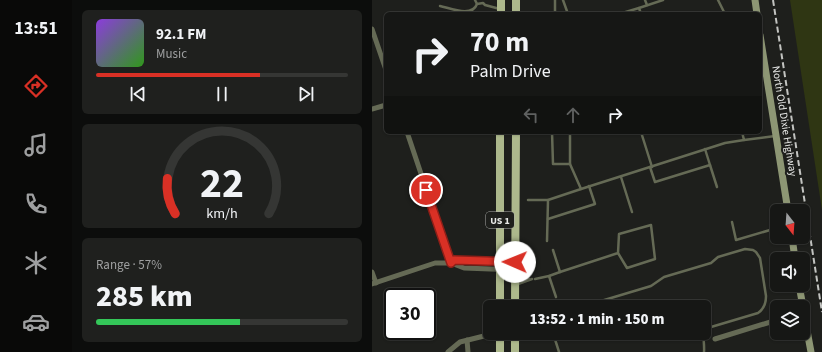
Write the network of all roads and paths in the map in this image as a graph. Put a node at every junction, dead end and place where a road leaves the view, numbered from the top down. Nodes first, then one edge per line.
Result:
1 (475, 0) edge
2 (501, 0) edge
3 (505, 0) edge
4 (516, 0) edge
5 (555, 0) edge
6 (563, 0) edge
7 (645, 0) edge
8 (663, 0) edge
9 (718, 0) edge
10 (754, 0) edge
11 (484, 1) edge
12 (477, 4) junction
13 (647, 5) junction
14 (440, 6) dead end
15 (639, 8) junction
16 (502, 12) edge
17 (516, 12) edge
18 (555, 12) edge
19 (567, 12) edge
20 (626, 12) edge
21 (640, 12) edge
22 (724, 12) edge
23 (757, 12) edge
24 (372, 29) edge
25 (762, 48) edge
26 (384, 64) edge
27 (384, 105) edge
28 (372, 109) edge
29 (408, 134) edge
30 (500, 134) edge
31 (516, 134) edge
32 (552, 134) edge
33 (570, 134) edge
34 (642, 134) edge
35 (742, 134) edge
36 (776, 136) junction
37 (744, 140) junction
38 (705, 149) junction
39 (570, 164) junction
40 (710, 165) junction
41 (651, 167) junction
42 (621, 176) junction
43 (589, 186) junction
44 (717, 187) dead end
45 (580, 189) junction
46 (528, 200) dead end
47 (548, 200) junction
48 (787, 204) edge
49 (632, 212) dead end
50 (548, 219) junction
51 (732, 222) dead end
52 (770, 230) edge
53 (548, 241) dead end
54 (552, 250) dead end
55 (618, 253) junction
56 (451, 263) junction
57 (500, 265) junction
58 (515, 266) junction
59 (372, 272) edge
60 (560, 272) junction
61 (549, 276) junction
62 (532, 279) junction
63 (374, 284) edge
64 (515, 285) junction
65 (556, 297) dead end
66 (500, 300) edge
67 (515, 300) edge
68 (604, 300) edge
69 (770, 322) edge
70 (711, 327) edge
71 (483, 336) edge
72 (715, 339) dead end
73 (467, 340) junction
74 (500, 340) edge
75 (515, 340) edge
76 (555, 340) edge
77 (703, 340) edge
78 (809, 340) edge
79 (448, 352) edge
80 (468, 352) edge
81 (500, 352) edge
82 (515, 352) edge
83 (559, 352) edge
84 (704, 352) edge
85 (811, 352) edge

1 - 12 lane
2 - 16 main road
3 - 16 main road
4 - 17 main road
5 - 18 lane
6 - 19 lane
7 - 13 lane
8 - 13 lane
9 - 22 lane
10 - 23 street
11 - 12 lane
11 - 16 lane
12 - 14 lane
13 - 15 lane
15 - 20 lane
15 - 21 lane
24 - 26 street
25 - 36 street, North Old Dixie Highway
27 - 28 street
29 - 56 street
30 - 57 main road, US 1
31 - 58 main road, US 1
32 - 39 lane
33 - 39 lane
34 - 41 lane
35 - 37 lane
36 - 37 lane
36 - 48 street, North Old Dixie Highway
37 - 38 lane
38 - 40 lane
38 - 41 lane
39 - 45 lane
40 - 41 lane
40 - 44 lane
41 - 42 lane
42 - 43 lane
42 - 49 lane
43 - 45 lane
43 - 50 lane
45 - 47 lane
46 - 47 lane
47 - 50 lane
50 - 53 lane
51 - 52 lane
54 - 60 lane
55 - 55 lane
55 - 60 lane
56 - 57 street
56 - 63 street
57 - 58 street
57 - 58 street
57 - 66 main road, US 1
58 - 62 lane
58 - 64 main road, US 1
59 - 63 street
60 - 61 lane
61 - 62 lane
61 - 65 lane
62 - 64 lane
64 - 67 main road, US 1
68 - 70 lane
69 - 72 street
71 - 73 street
73 - 79 street
73 - 80 street
74 - 81 main road
75 - 82 main road
76 - 83 lane
77 - 84 lane
78 - 85 street

